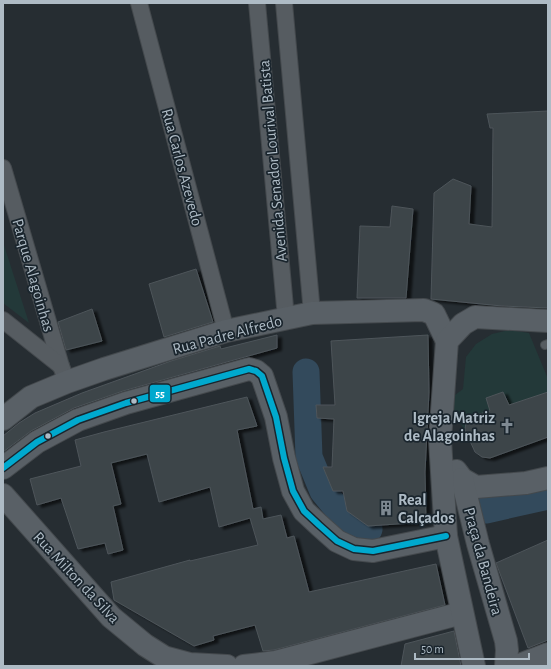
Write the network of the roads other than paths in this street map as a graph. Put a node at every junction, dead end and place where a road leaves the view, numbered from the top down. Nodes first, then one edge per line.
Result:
1 (139, 3) edge
2 (257, 3) edge
3 (284, 3) edge
4 (3, 168) edge
5 (312, 313) junction
6 (286, 318) junction
7 (3, 320) edge
8 (548, 321) edge
9 (226, 331) junction
10 (447, 341) junction
11 (64, 374) junction
12 (3, 419) edge
13 (440, 440) junction
14 (3, 468) edge
15 (548, 478) edge
16 (462, 479) junction
17 (3, 495) edge
18 (446, 536) junction
19 (462, 613) junction
20 (548, 654) edge
21 (227, 666) edge
22 (244, 666) edge
23 (474, 666) edge
24 (506, 666) edge
25 (517, 666) edge

1 - 9 street, Rua Carlos Azevedo
2 - 6 street, Avenida Senador Lourival Batista
3 - 5 street, Avenida Senador Lourival Batista
4 - 11 street, Parque Alagoinhas
5 - 6 street, Rua Padre Alfredo
5 - 10 street, Rua Padre Alfredo
6 - 9 street, Rua Padre Alfredo
7 - 11 street
8 - 10 street
9 - 11 street, Rua Padre Alfredo
10 - 13 street, Praça da Bandeira
11 - 12 street, Rua Padre Alfredo
13 - 16 street, Praça da Bandeira
13 - 18 street, Praça da Bandeira
14 - 18 street
15 - 16 street
16 - 24 street, Praça da Bandeira
17 - 21 street, Rua Milton da Silva
18 - 19 street, Praça da Bandeira
19 - 22 street
19 - 23 street, Praça da Bandeira
20 - 25 street

